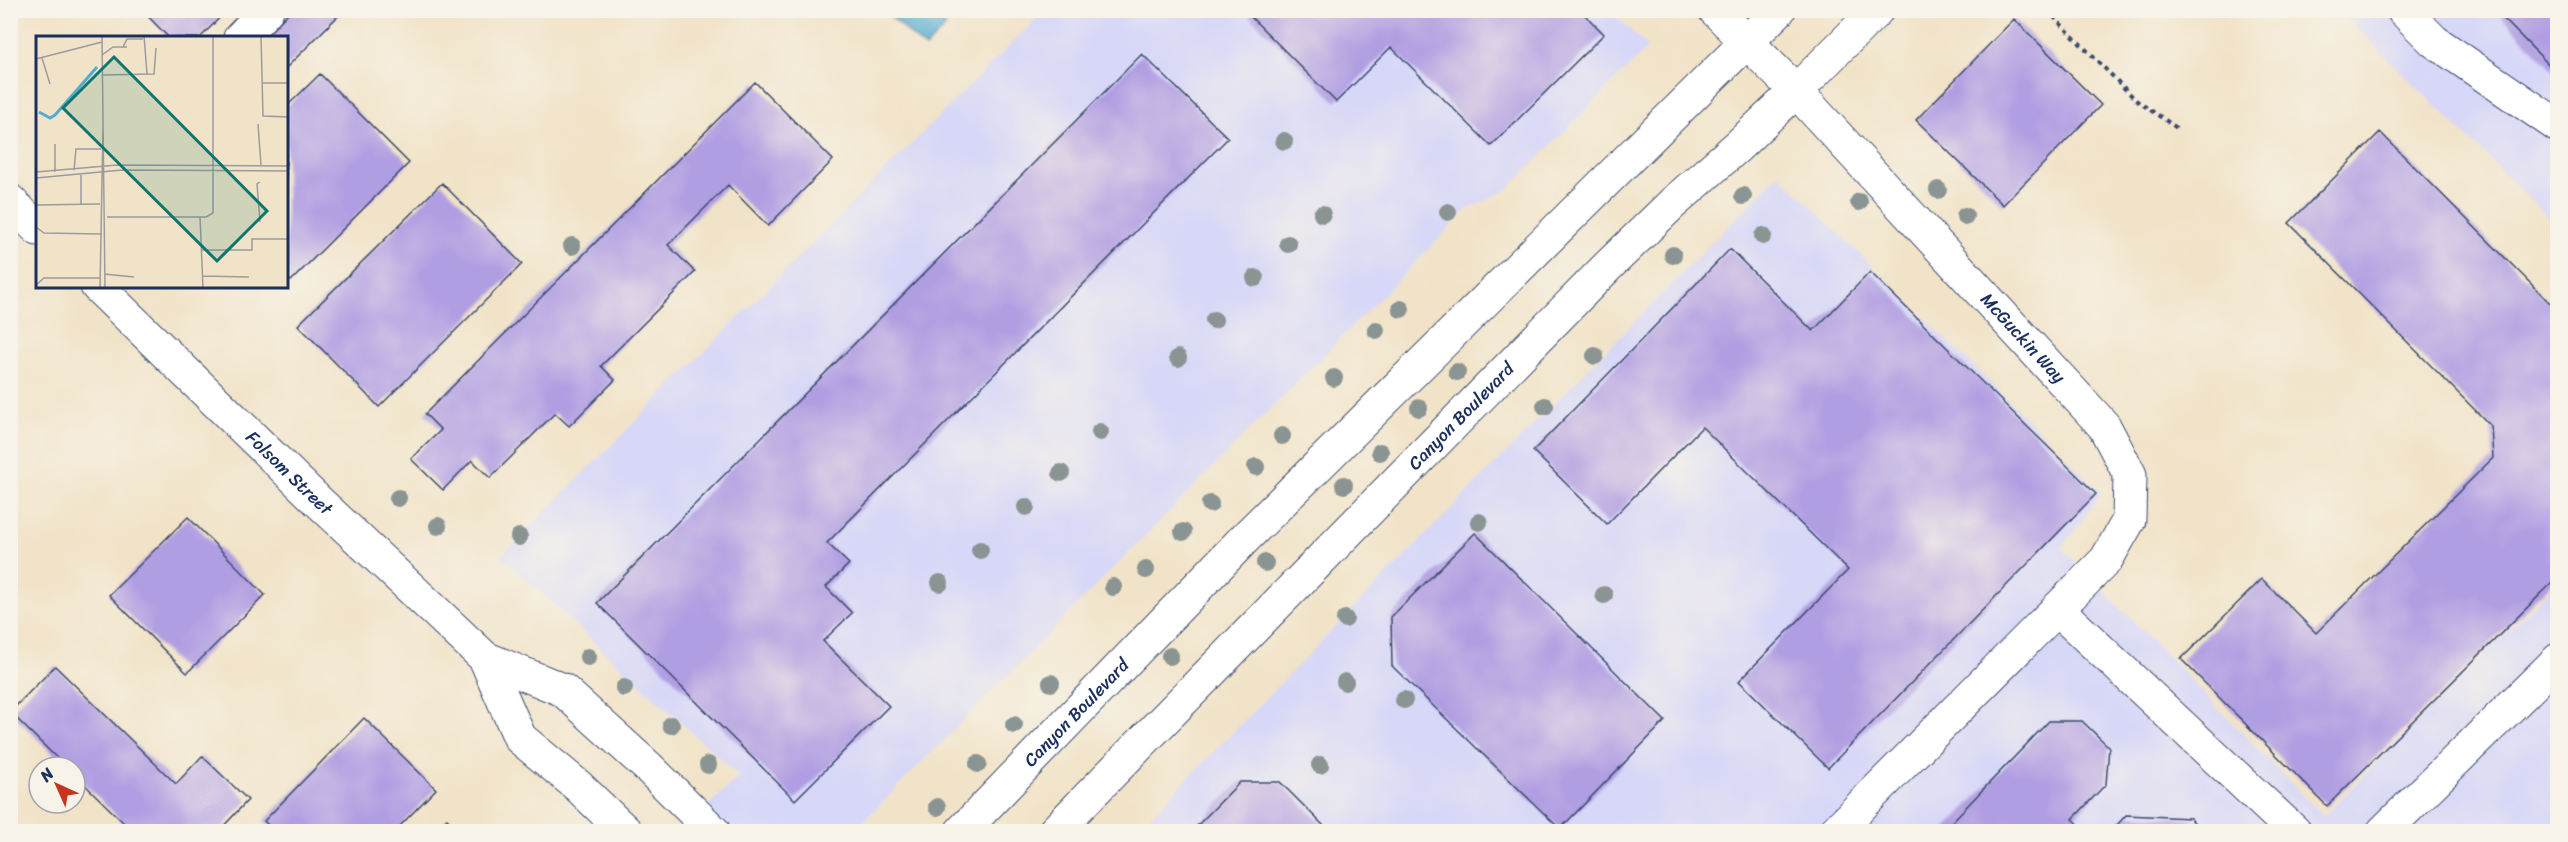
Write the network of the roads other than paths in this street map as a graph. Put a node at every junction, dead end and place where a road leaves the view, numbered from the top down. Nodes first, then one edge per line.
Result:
1 (267, 10) edge
2 (1714, 10) edge
3 (1779, 10) edge
4 (1877, 10) edge
5 (2403, 10) edge
6 (242, 36) edge
7 (1747, 42) junction
8 (1796, 91) junction
9 (2558, 126) edge
10 (10, 201) edge
11 (36, 227) edge
12 (99, 288) edge
13 (2058, 609) junction
14 (485, 658) junction
15 (2558, 660) edge
16 (626, 831) edge
17 (714, 831) edge
18 (961, 831) edge
19 (1054, 831) edge
20 (1835, 831) edge
21 (2295, 831) edge
22 (2383, 831) edge

1 - 6 main road
2 - 7 main road, McGuckin Way
3 - 7 main road, Canyon Boulevard
4 - 8 main road, Canyon Boulevard
5 - 9 main road
7 - 8 main road, McGuckin Way
7 - 18 main road, Canyon Boulevard
8 - 13 main road, McGuckin Way
8 - 19 main road, Canyon Boulevard
10 - 11 main road
12 - 14 main road, Folsom Street
13 - 20 main road, McGuckin Way
13 - 21 main road
14 - 16 main road, Folsom Street
14 - 17 main road, Folsom Street
15 - 22 main road

